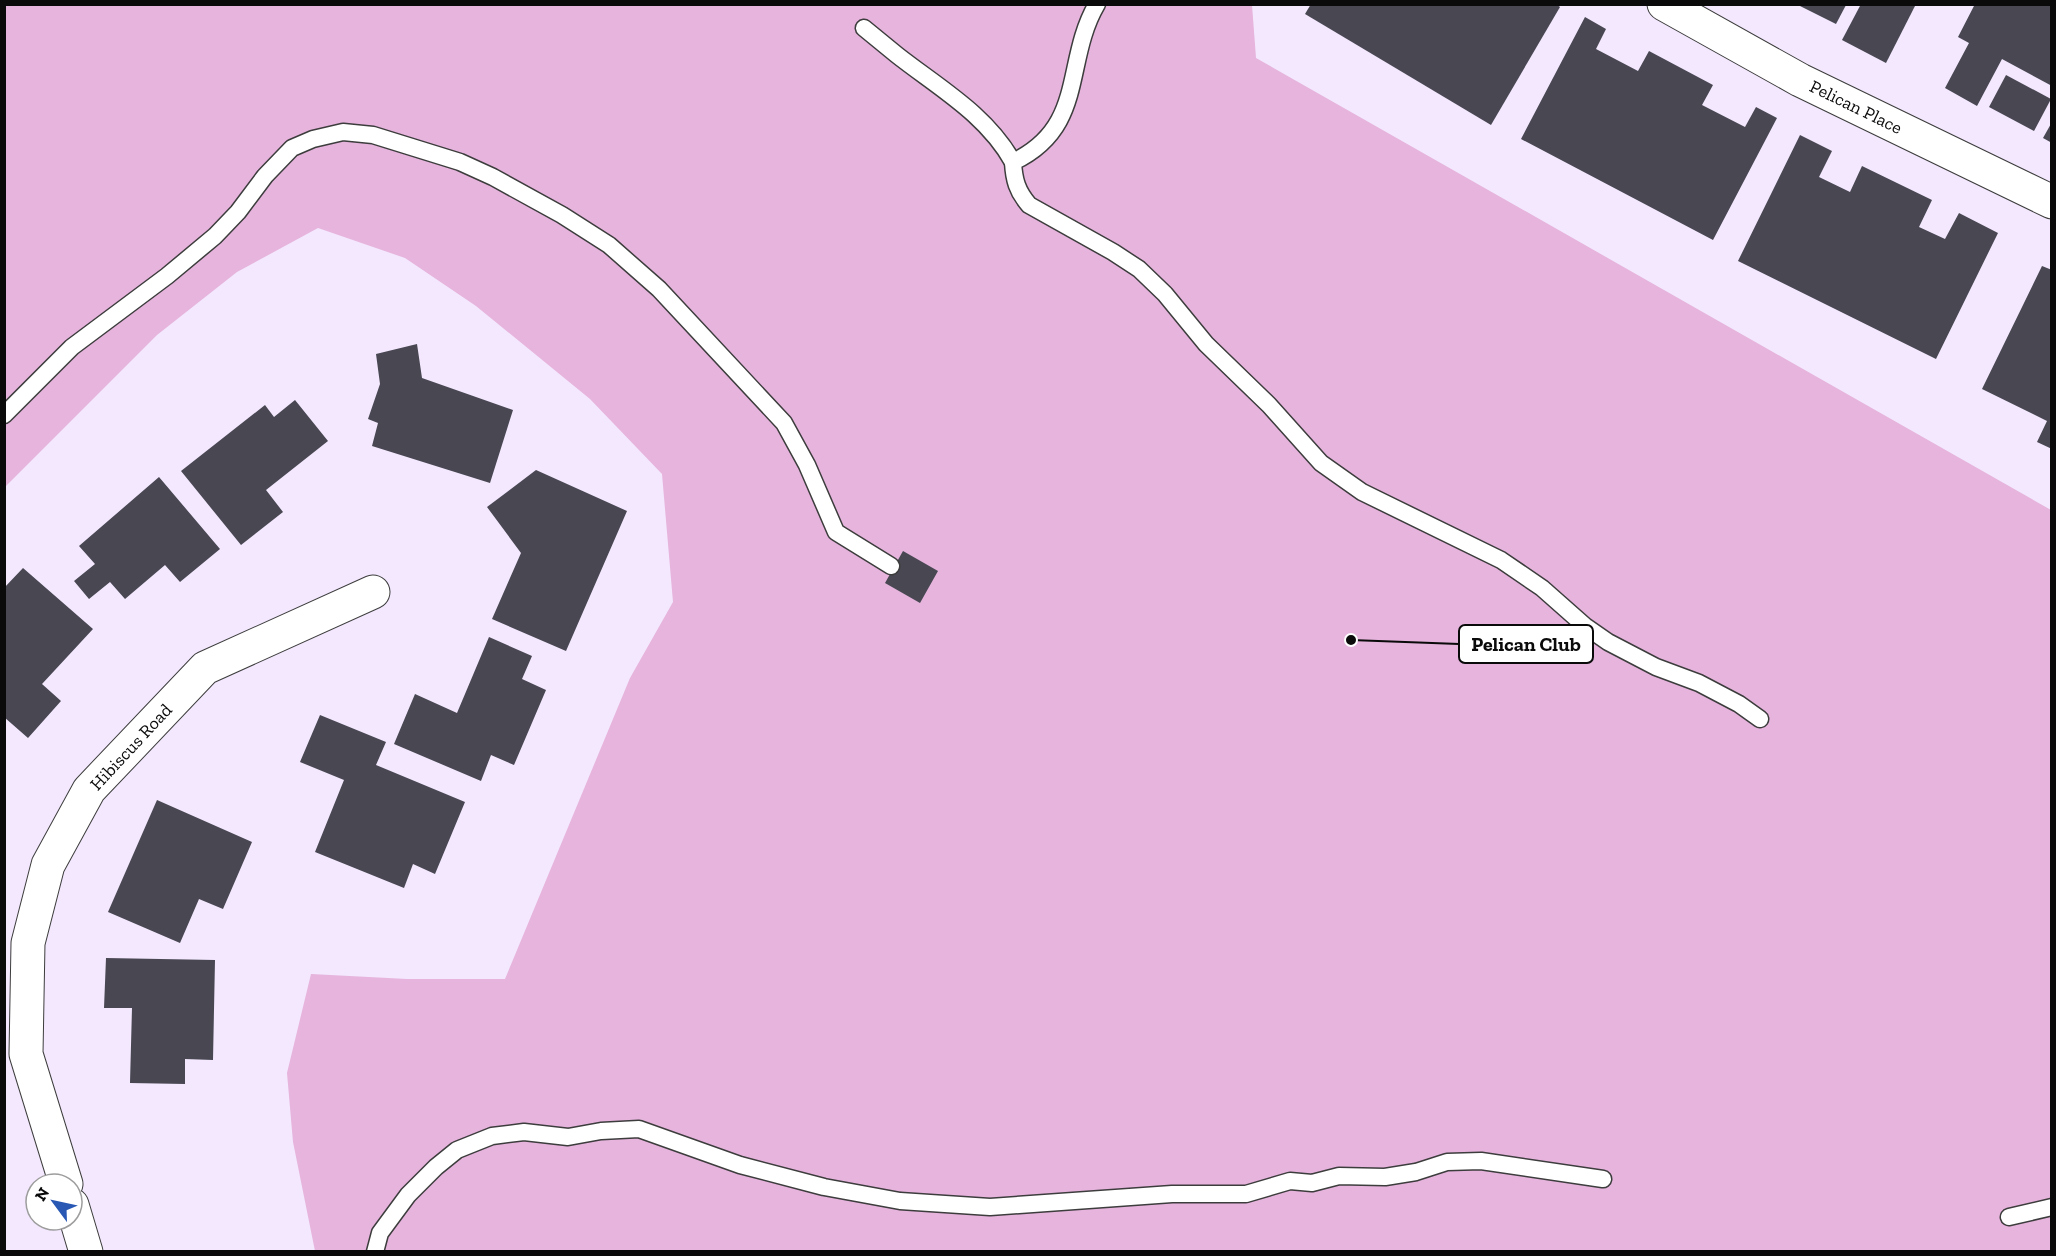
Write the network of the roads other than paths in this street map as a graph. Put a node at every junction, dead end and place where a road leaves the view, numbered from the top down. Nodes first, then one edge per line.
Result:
1 (1097, 4) edge
2 (1664, 4) edge
3 (864, 28) dead end
4 (1013, 162) junction
5 (2052, 202) edge
6 (4, 415) edge
7 (891, 566) dead end
8 (373, 592) dead end
9 (1760, 719) dead end
10 (62, 1172) edge
11 (1603, 1179) dead end
12 (2052, 1207) edge
13 (2008, 1217) dead end
14 (80, 1232) edge
15 (86, 1251) edge
16 (375, 1251) edge

1 - 4 lane
2 - 5 street, Pelican Place
3 - 4 lane
4 - 9 lane
6 - 7 lane
8 - 10 street, Hibiscus Road
11 - 16 lane
12 - 13 lane
14 - 15 street

